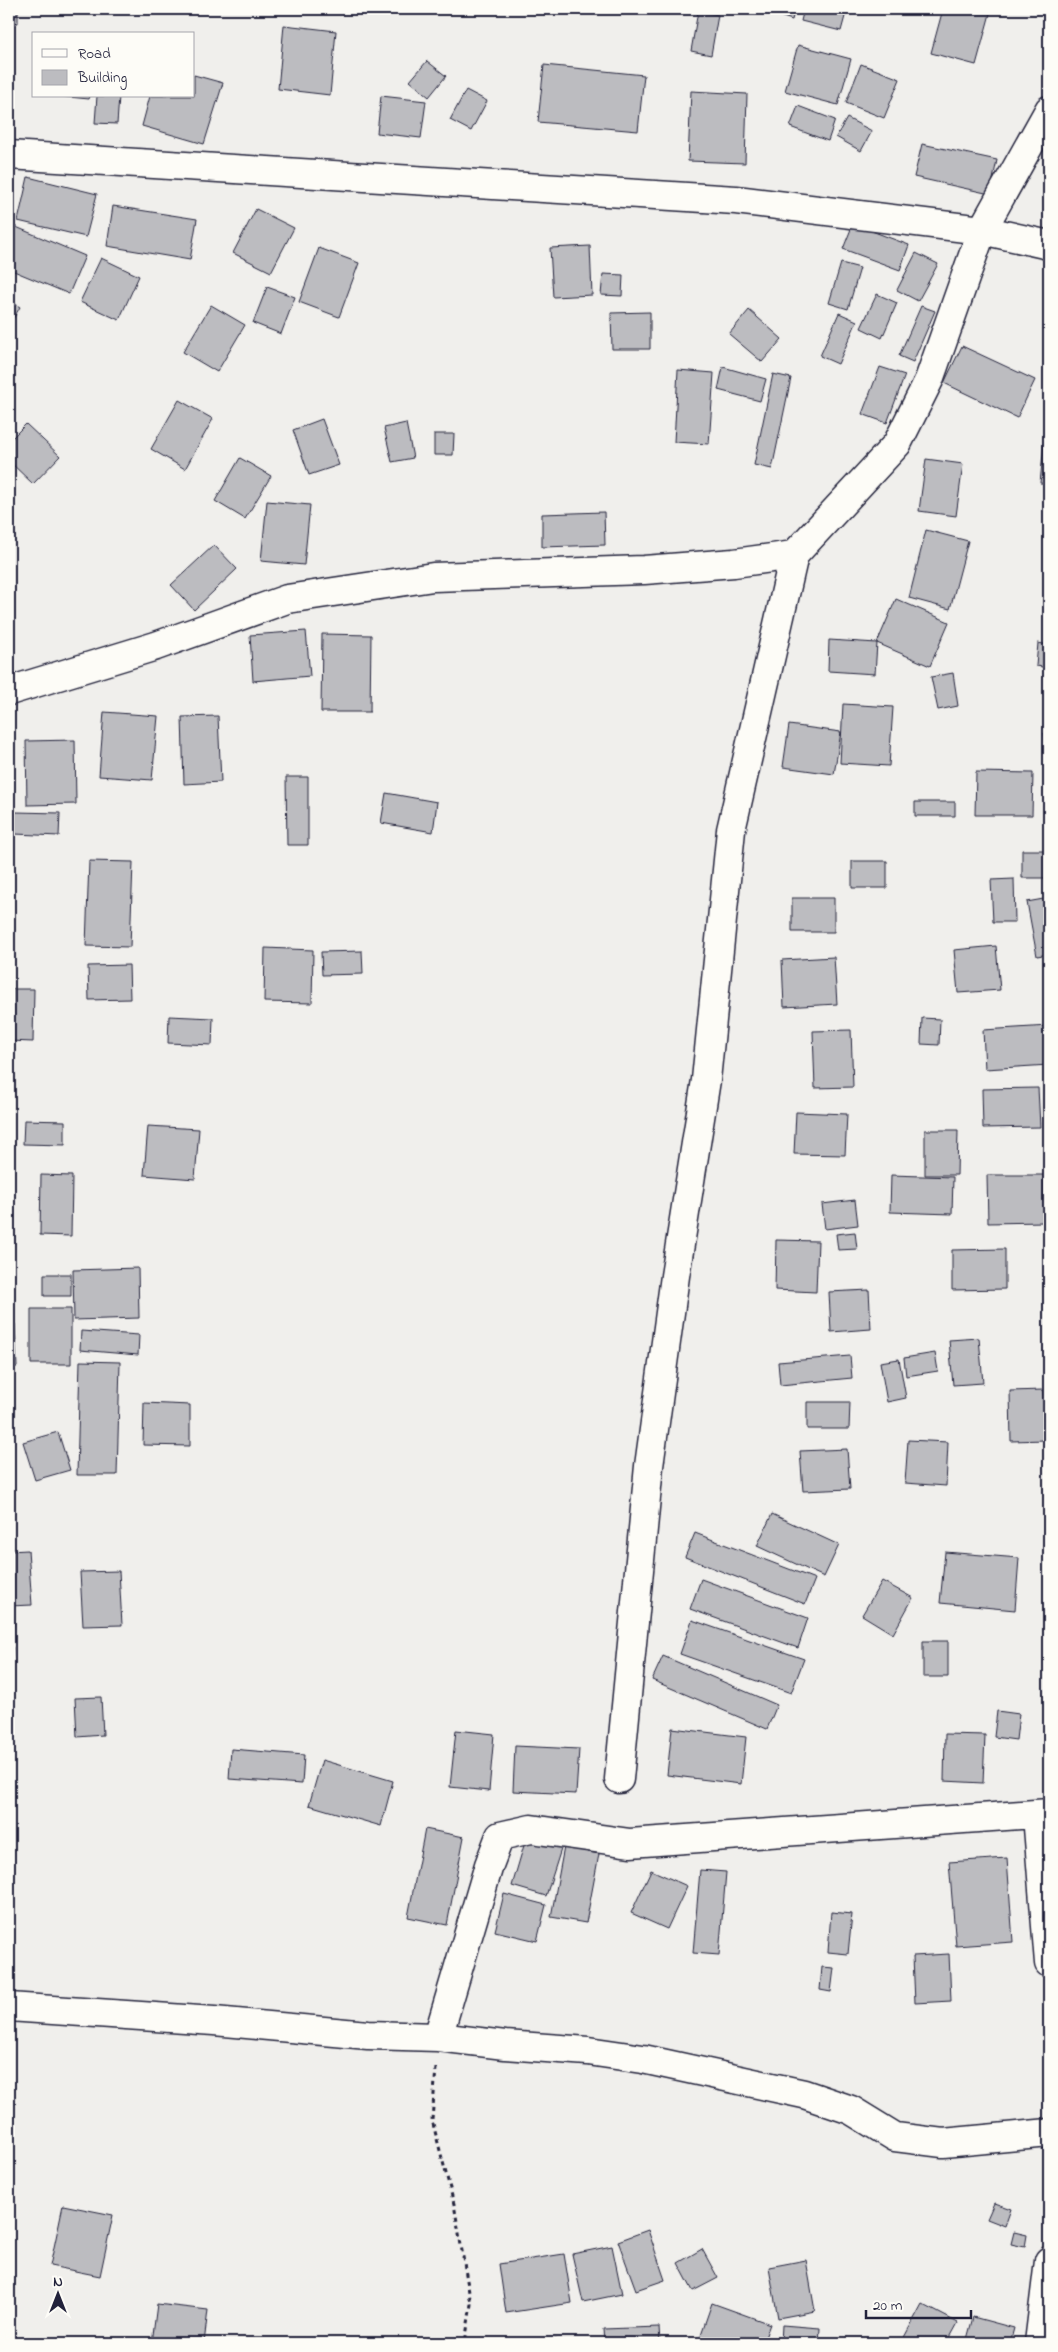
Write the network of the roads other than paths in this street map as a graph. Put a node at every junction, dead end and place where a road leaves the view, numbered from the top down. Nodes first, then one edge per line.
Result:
1 (1049, 110) edge
2 (9, 155) edge
3 (982, 230) junction
4 (1049, 245) edge
5 (794, 556) junction
6 (9, 691) edge
7 (619, 1778) dead end
8 (1043, 1814) edge
9 (1049, 1963) edge
10 (9, 2007) edge
11 (438, 2037) junction
12 (1049, 2133) edge
13 (1049, 2261) edge
14 (1039, 2343) edge

1 - 3 street
2 - 3 street
3 - 4 street
3 - 5 street
5 - 6 street
5 - 7 street
8 - 9 street
8 - 11 street
10 - 11 street
11 - 12 street
13 - 14 street

